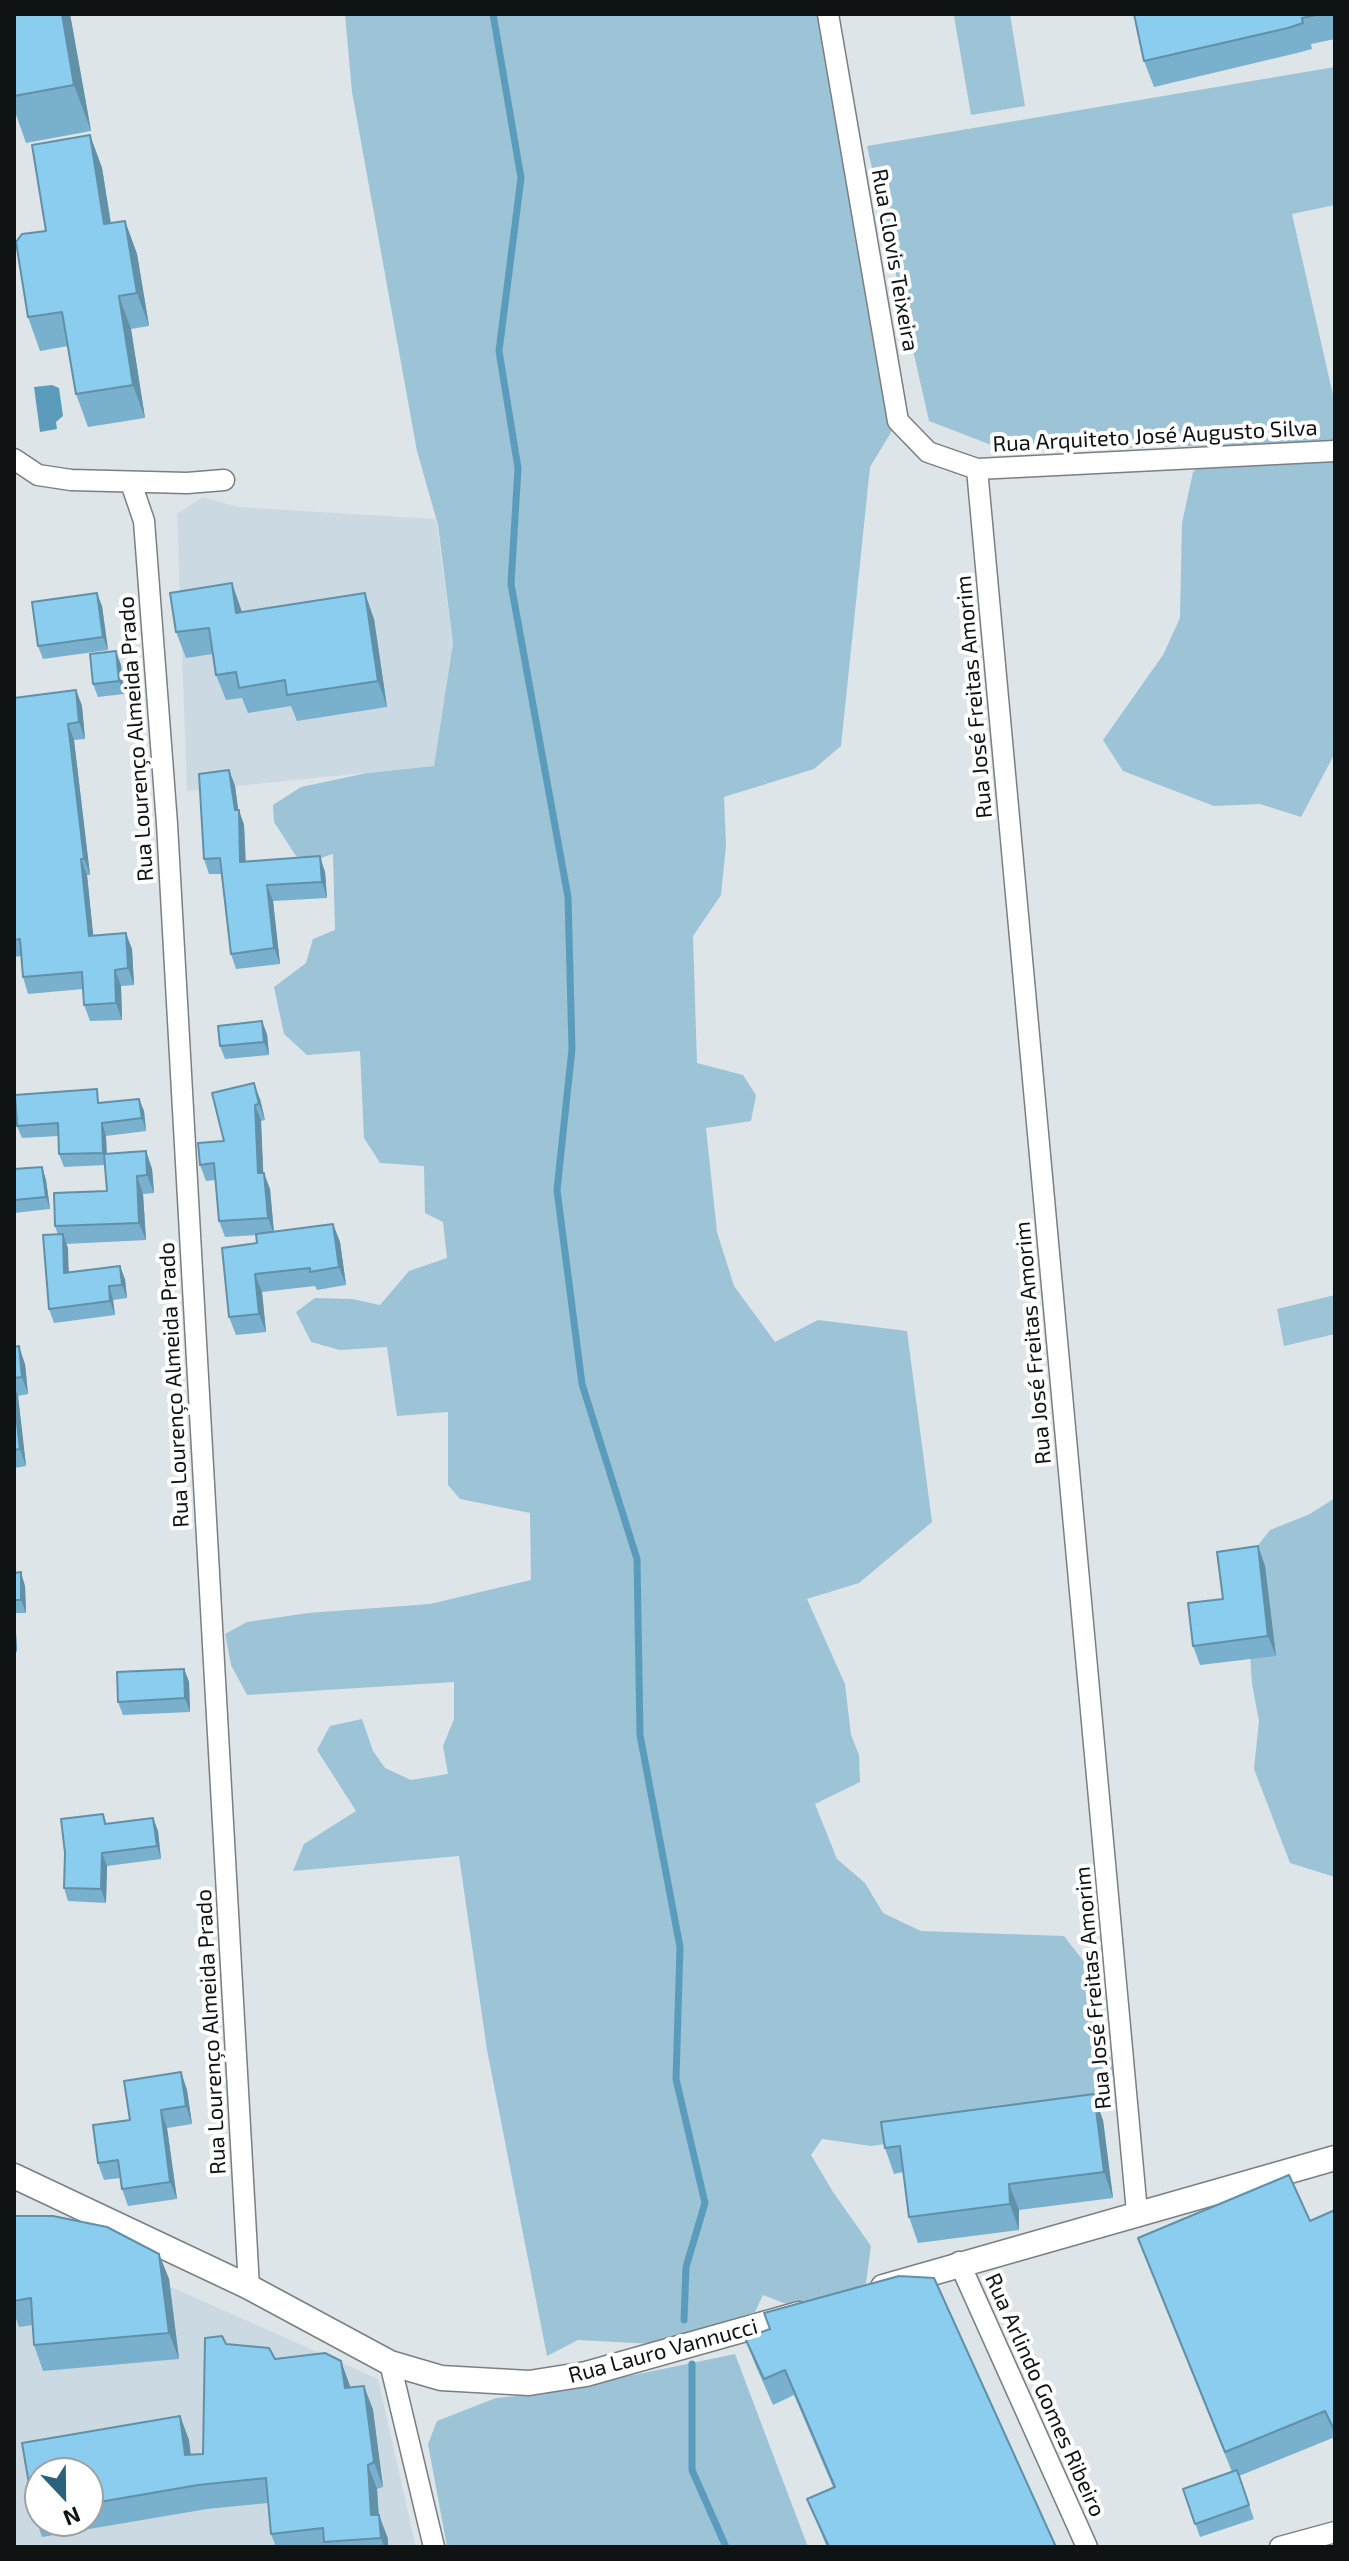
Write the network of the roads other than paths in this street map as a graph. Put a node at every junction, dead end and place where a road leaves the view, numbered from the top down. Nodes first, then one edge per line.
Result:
1 (828, 14) edge
2 (1335, 451) edge
3 (14, 459) edge
4 (977, 469) junction
5 (224, 480) dead end
6 (131, 483) junction
7 (1335, 2158) edge
8 (14, 2176) edge
9 (1137, 2212) junction
10 (959, 2262) junction
11 (249, 2287) junction
12 (859, 2294) edge
13 (815, 2309) edge
14 (390, 2363) junction
15 (1335, 2532) edge
16 (434, 2547) edge
17 (1087, 2547) edge
18 (1280, 2547) edge

1 - 4 street, Rua Clovis Teixeira
2 - 4 street, Rua Arquiteto José Augusto Silva
3 - 6 street
4 - 9 street, Rua José Freitas Amorim
5 - 6 street
6 - 11 street, Rua Lourenço Almeida Prado
7 - 9 street
8 - 11 street, Rua Lauro Vannucci
9 - 10 street
10 - 12 street
10 - 17 street, Rua Arlindo Gomes Ribeiro
11 - 14 street, Rua Lauro Vannucci
13 - 14 street, Rua Lauro Vannucci
14 - 16 street
15 - 18 street

